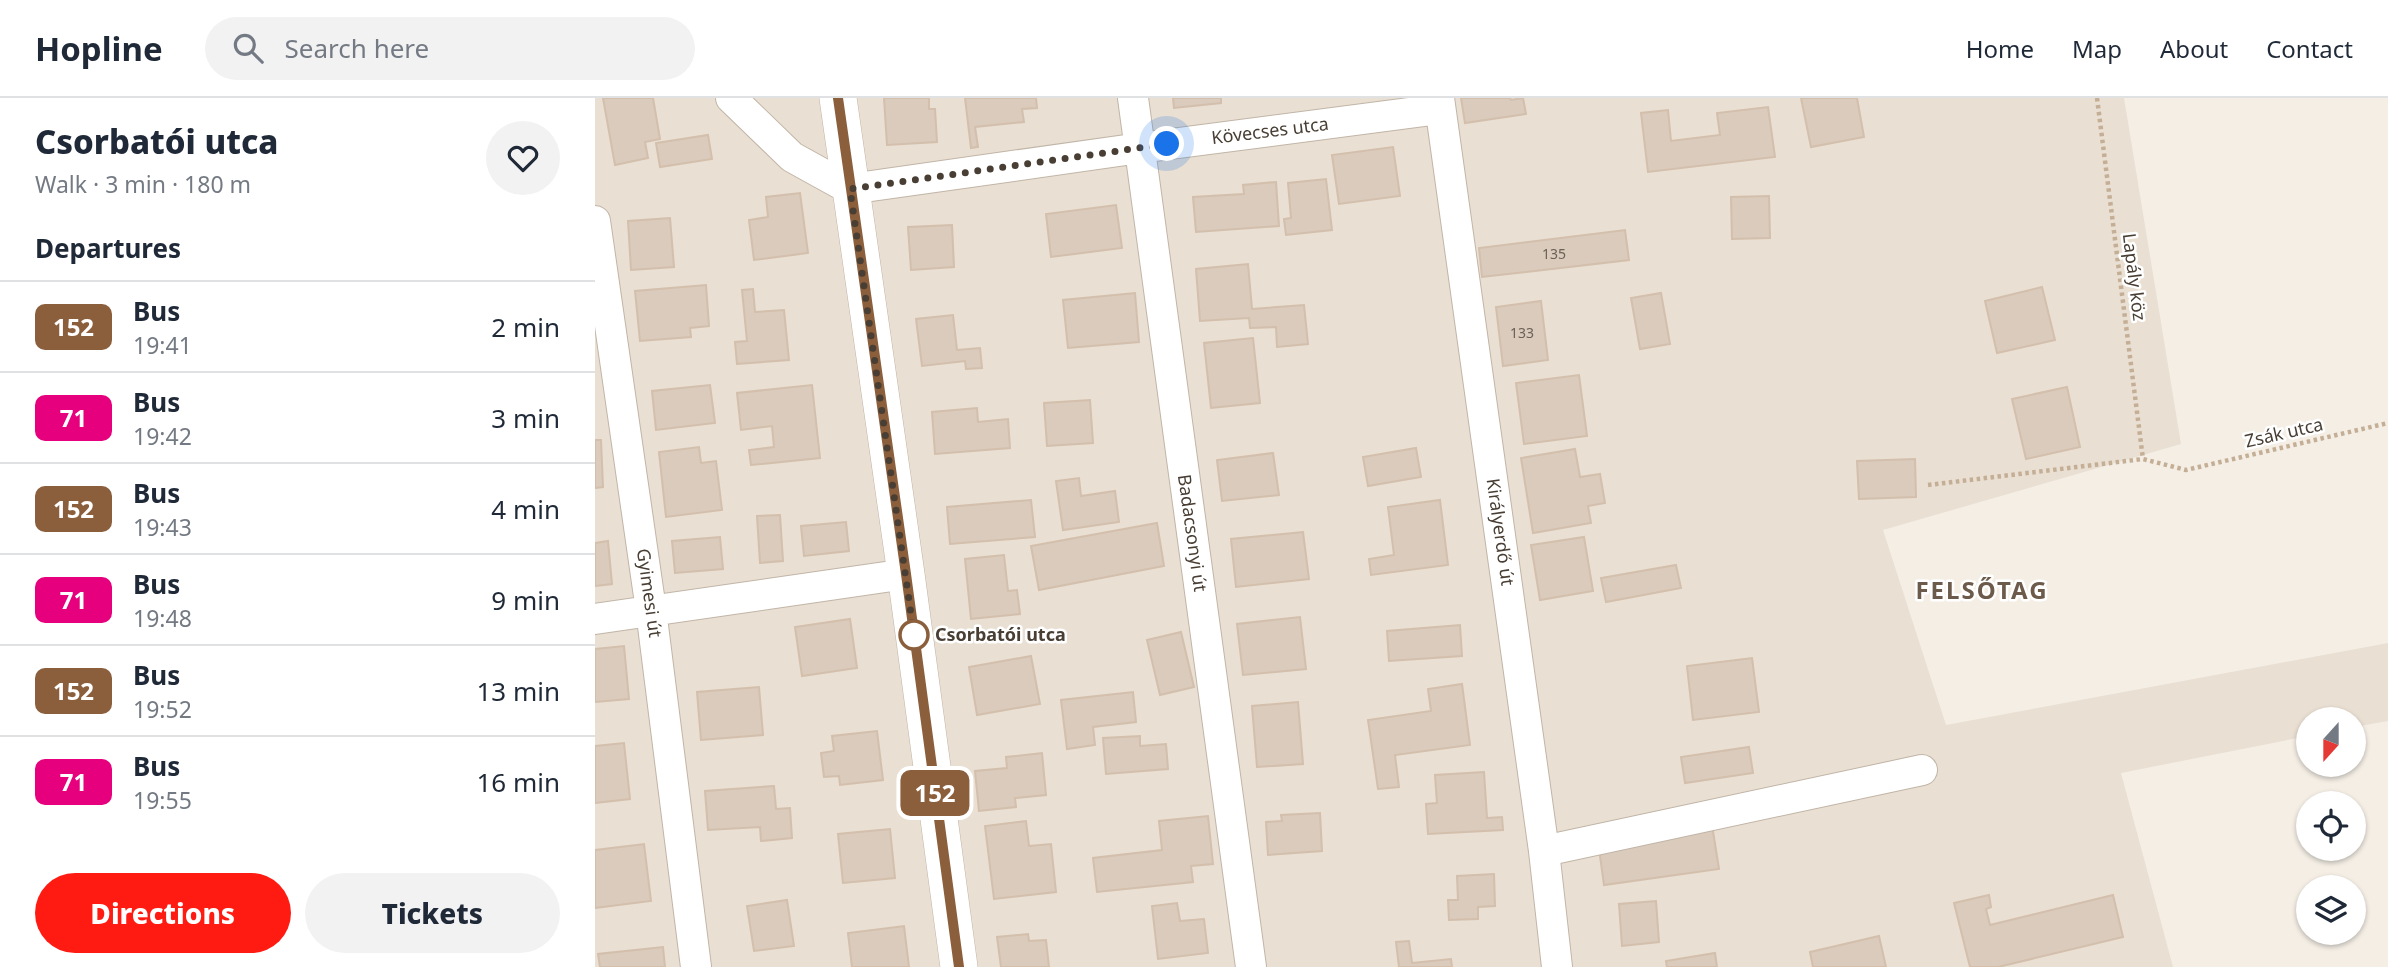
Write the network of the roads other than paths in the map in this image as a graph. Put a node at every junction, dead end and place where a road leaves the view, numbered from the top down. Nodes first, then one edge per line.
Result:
1 (731, 98) edge
2 (838, 98) edge
3 (1133, 98) edge
4 (1439, 104) edge
5 (1140, 148) junction
6 (850, 189) junction
7 (595, 220) edge
8 (906, 574) junction
9 (651, 610) junction
10 (595, 619) edge
11 (1922, 770) dead end
12 (1544, 850) junction
13 (696, 967) edge
14 (959, 967) edge
15 (1251, 967) edge
16 (1557, 967) edge

1 - 6 street
2 - 6 street
3 - 5 street, Badacsonyi út
4 - 5 street, Kövecses utca
4 - 12 street, Királyerdő út
5 - 6 street, Kövecses utca
5 - 15 street, Badacsonyi út
6 - 8 street
7 - 9 street, Gyimesi út
8 - 9 street
8 - 14 street
9 - 10 street
9 - 13 street, Gyimesi út
11 - 12 street
12 - 16 street, Királyerdő út

